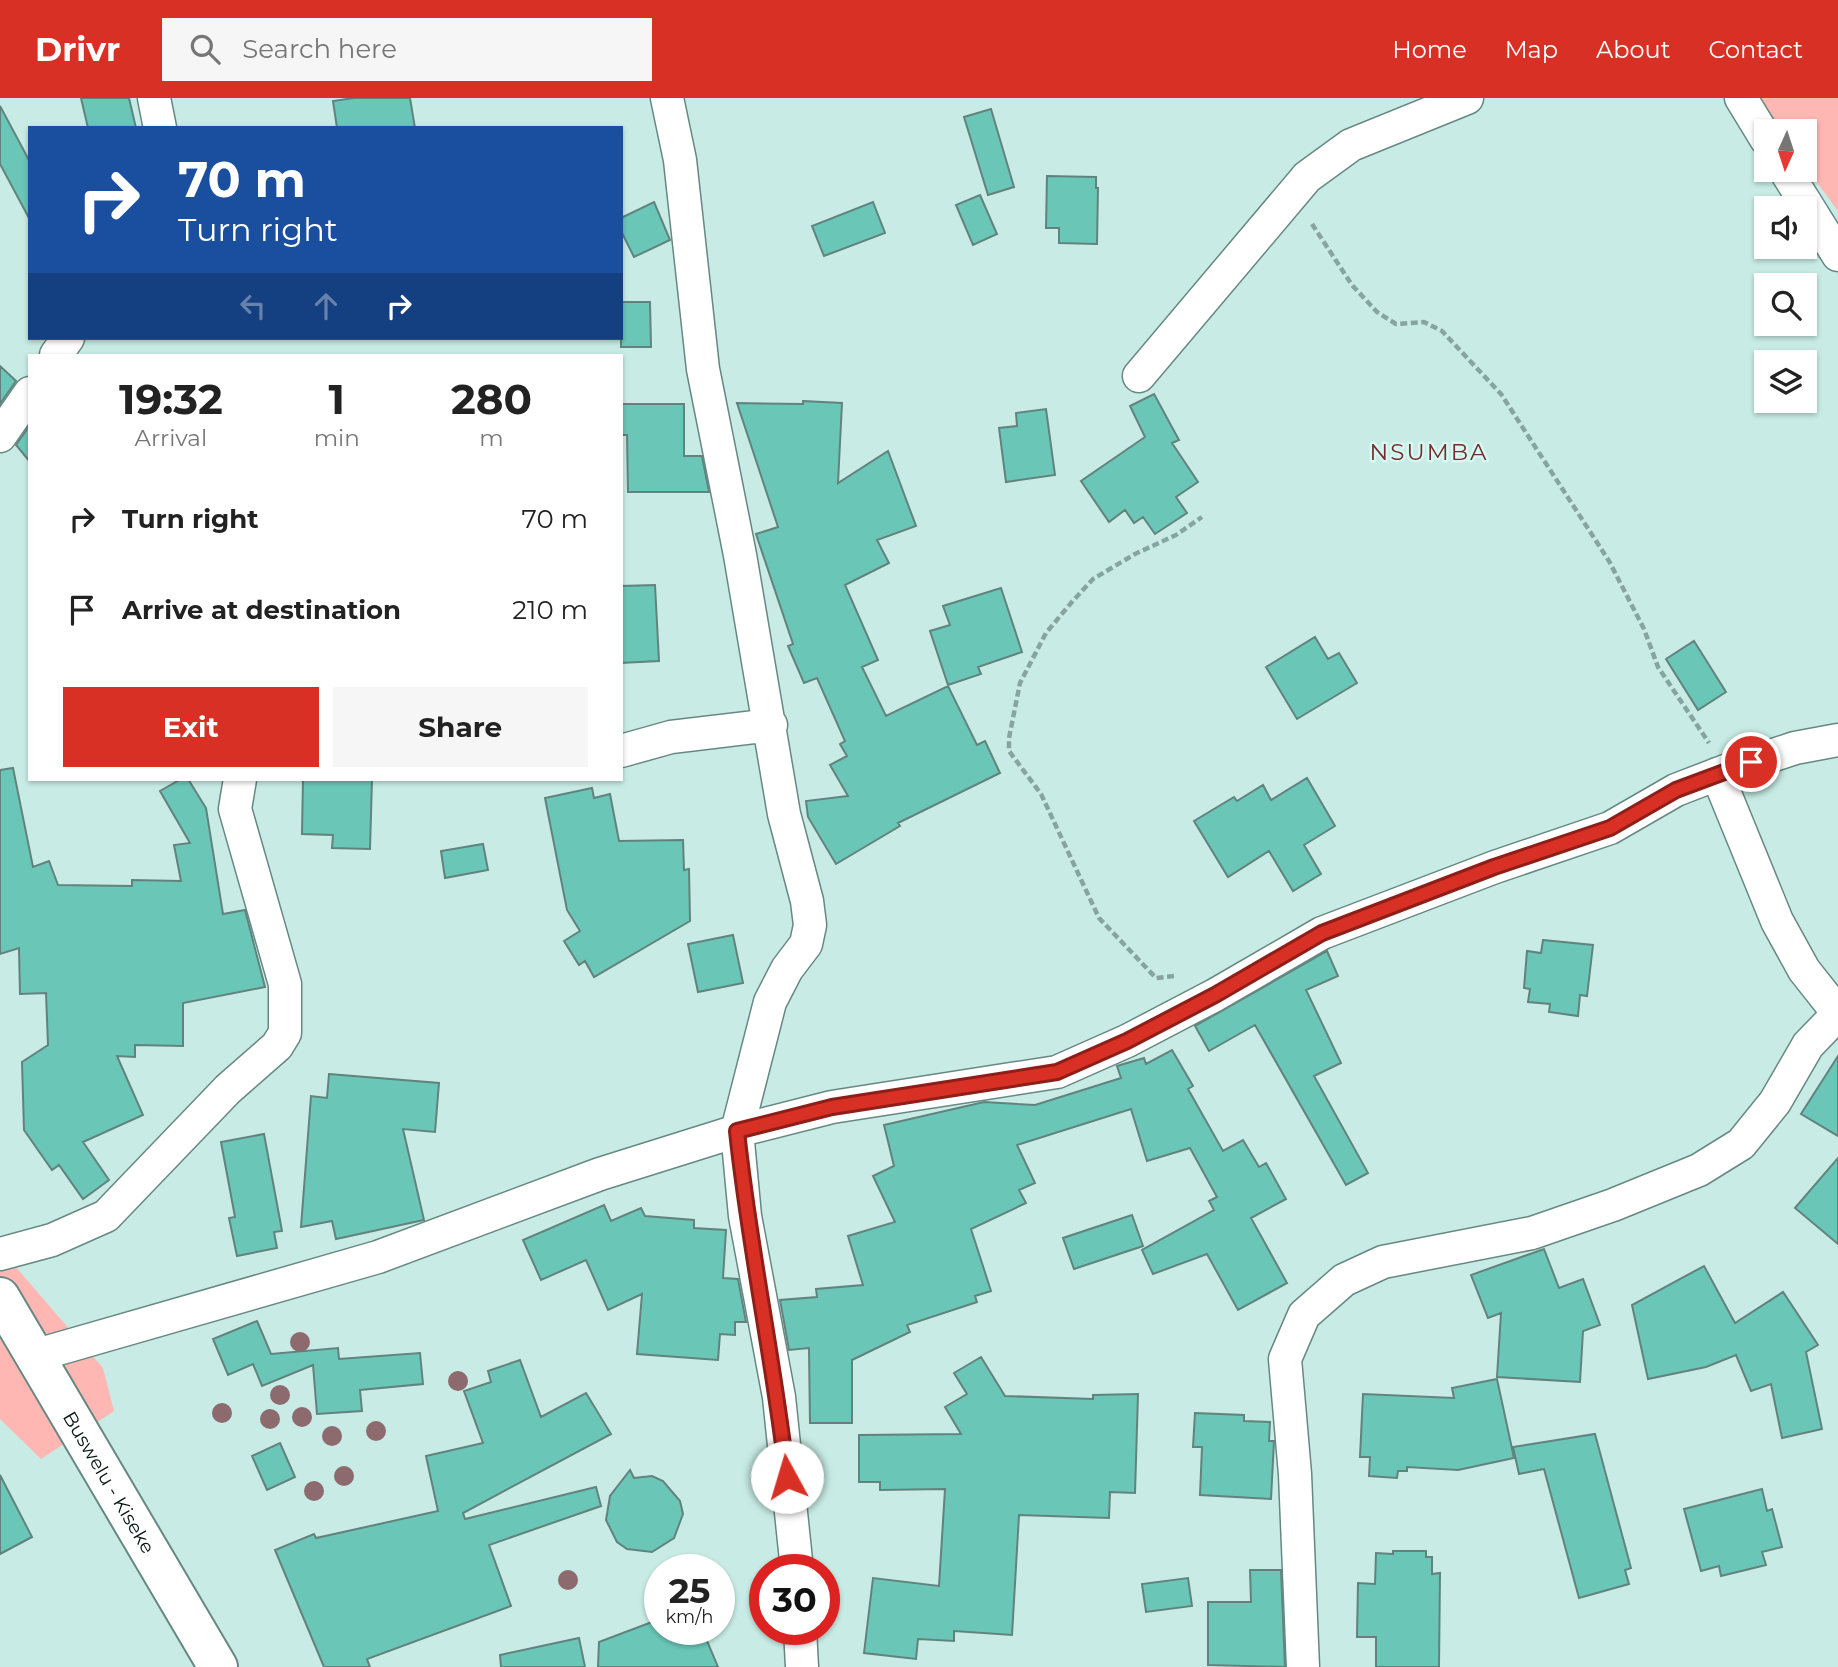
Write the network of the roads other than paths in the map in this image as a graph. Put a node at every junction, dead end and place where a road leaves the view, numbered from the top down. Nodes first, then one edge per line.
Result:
1 (154, 98) edge
2 (667, 98) edge
3 (1467, 98) edge
4 (1741, 98) edge
5 (1754, 119) edge
6 (160, 126) edge
7 (1792, 182) edge
8 (1838, 255) edge
9 (1139, 376) dead end
10 (28, 396) edge
11 (0, 436) edge
12 (771, 724) junction
13 (1838, 740) edge
14 (623, 750) edge
15 (1723, 772) junction
16 (240, 781) edge
17 (1838, 1013) edge
18 (737, 1131) junction
19 (0, 1254) edge
20 (0, 1297) edge
21 (37, 1355) junction
22 (795, 1554) edge
23 (801, 1645) edge
24 (218, 1667) edge
25 (802, 1667) edge
26 (1303, 1667) edge

1 - 6 street
2 - 12 street
3 - 9 street
4 - 5 street
7 - 8 street
10 - 11 street
12 - 14 street
12 - 18 street
13 - 15 street
15 - 17 street
15 - 18 street
16 - 19 street
17 - 26 street
18 - 21 street
18 - 22 street
20 - 21 main road, Buswelu - Kiseke
21 - 24 main road, Buswelu - Kiseke
23 - 25 street

